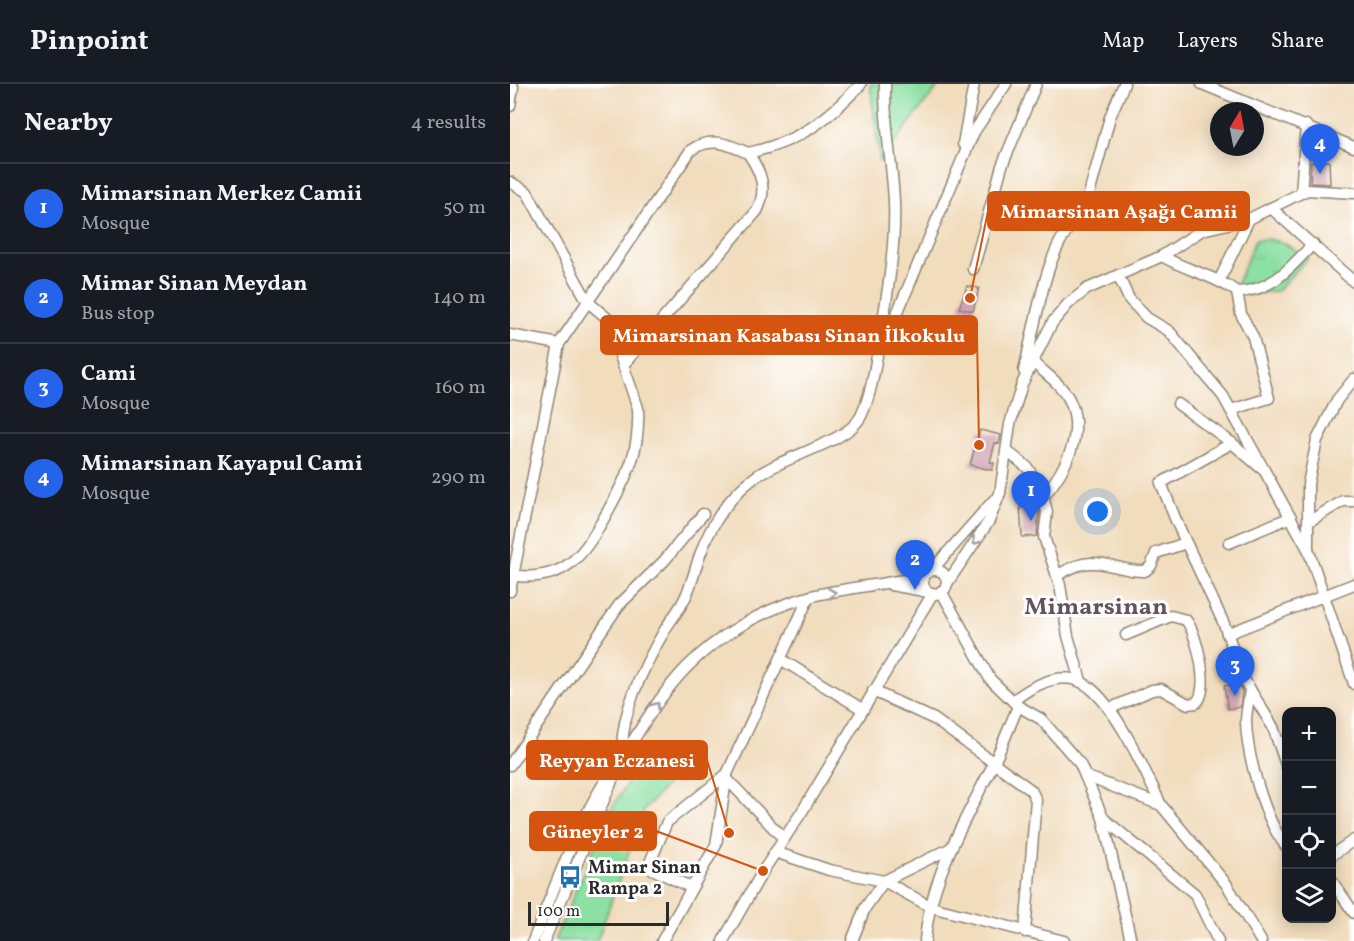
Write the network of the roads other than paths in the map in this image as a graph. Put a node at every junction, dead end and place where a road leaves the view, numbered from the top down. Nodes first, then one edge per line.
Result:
1 (861, 84) edge
2 (885, 84) edge
3 (974, 84) edge
4 (1036, 84) edge
5 (1124, 84) edge
6 (1202, 84) edge
7 (1003, 86) edge
8 (512, 87) edge
9 (510, 106) edge
10 (1306, 125) junction
11 (1354, 147) edge
12 (748, 153) junction
13 (960, 162) junction
14 (510, 182) edge
15 (1301, 193) junction
16 (1354, 193) edge
17 (1271, 208) junction
18 (1084, 213) junction
19 (1249, 219) junction
20 (1222, 225) junction
21 (1313, 244) junction
22 (1162, 256) junction
23 (973, 269) dead end
24 (1118, 275) junction
25 (1220, 279) junction
26 (1354, 282) edge
27 (1237, 292) junction
28 (588, 302) junction
29 (881, 329) junction
30 (510, 335) edge
31 (560, 344) junction
32 (1033, 362) junction
33 (623, 365) junction
34 (1354, 379) edge
35 (1022, 384) junction
36 (1178, 404) dead end
37 (1231, 410) junction
38 (1232, 443) junction
39 (1008, 452) junction
40 (1266, 473) junction
41 (1000, 493) junction
42 (1043, 497) junction
43 (1354, 501) edge
44 (703, 514) dead end
45 (1291, 517) junction
46 (1308, 522) junction
47 (1186, 543) junction
48 (1229, 543) dead end
49 (1308, 549) junction
50 (928, 572) junction
51 (1057, 575) junction
52 (512, 576) edge
53 (1354, 584) edge
54 (888, 585) junction
55 (937, 590) junction
56 (510, 591) edge
57 (1324, 595) junction
58 (809, 597) junction
59 (1126, 634) dead end
60 (1227, 634) junction
61 (782, 660) junction
62 (1081, 681) junction
63 (1354, 684) edge
64 (1250, 689) junction
65 (873, 691) junction
66 (1016, 703) junction
67 (862, 709) junction
68 (1109, 709) junction
69 (623, 755) junction
70 (1286, 761) edge
71 (994, 762) junction
72 (510, 765) edge
73 (727, 776) junction
74 (1085, 776) junction
75 (1161, 805) junction
76 (1103, 818) junction
77 (784, 838) junction
78 (1282, 840) edge
79 (1354, 840) edge
80 (951, 848) junction
81 (776, 852) junction
82 (1336, 852) edge
83 (884, 881) junction
84 (690, 887) junction
85 (1336, 887) edge
86 (932, 908) junction
87 (1354, 913) edge
88 (1025, 932) junction
89 (533, 941) edge
90 (543, 941) edge
91 (662, 941) edge
92 (723, 941) edge
93 (852, 941) edge
94 (925, 941) edge
95 (1064, 941) edge
96 (1131, 941) edge
97 (1218, 941) edge
98 (1261, 941) edge

1 - 12 street
2 - 29 street
3 - 13 street
4 - 23 street
5 - 18 street
6 - 10 street
7 - 13 street
8 - 9 street
10 - 11 street
10 - 15 street
12 - 28 street
12 - 33 street
13 - 29 street
14 - 28 street
15 - 16 street
15 - 17 street
17 - 19 street
17 - 21 street
18 - 20 street
18 - 35 street
19 - 20 street
19 - 25 street
20 - 22 street
21 - 26 street
21 - 27 street
22 - 24 street
22 - 25 street
24 - 32 street
24 - 37 street
25 - 27 street
27 - 37 street
28 - 31 street
28 - 33 street
29 - 69 street
30 - 31 street
31 - 52 street
32 - 35 street
32 - 42 street
33 - 52 street
34 - 46 street
35 - 39 street
36 - 38 street
37 - 40 street
38 - 40 street
38 - 47 street
39 - 41 street
39 - 42 street
40 - 45 street
41 - 50 street
41 -> 55 street
42 - 51 street
43 - 46 street
44 - 72 street
45 - 48 street
45 - 49 street
46 - 49 street
47 - 51 street
47 - 60 street
49 - 57 street
50 - 54 street
50 - 55 street
50 - 55 street
51 - 62 street
52 - 56 street
53 - 57 street
54 - 55 street
58 -> 54 street
55 - 65 street
55 - 66 street
57 - 60 street
57 - 63 street
58 - 61 street
69 -> 58 street
59 - 68 street
60 - 64 street
61 - 67 street
61 - 73 street
62 - 66 street
62 - 68 street
64 - 70 street
64 - 78 street
65 - 67 street
65 - 71 street
66 - 71 street
66 - 74 street
67 - 77 street
68 - 75 street
69 - 89 street
69 - 90 street
71 - 80 street
71 - 88 street
73 - 77 street
73 - 84 street
73 - 84 street
74 - 75 street
74 - 76 street
75 - 98 street
76 - 96 street
76 - 97 street
77 - 81 street
79 - 82 street
80 - 83 street
80 - 86 street
81 - 83 street
81 - 92 street
83 - 86 street
83 - 93 street
84 - 91 street
85 - 87 street
86 - 88 street
86 - 94 street
88 - 95 street

